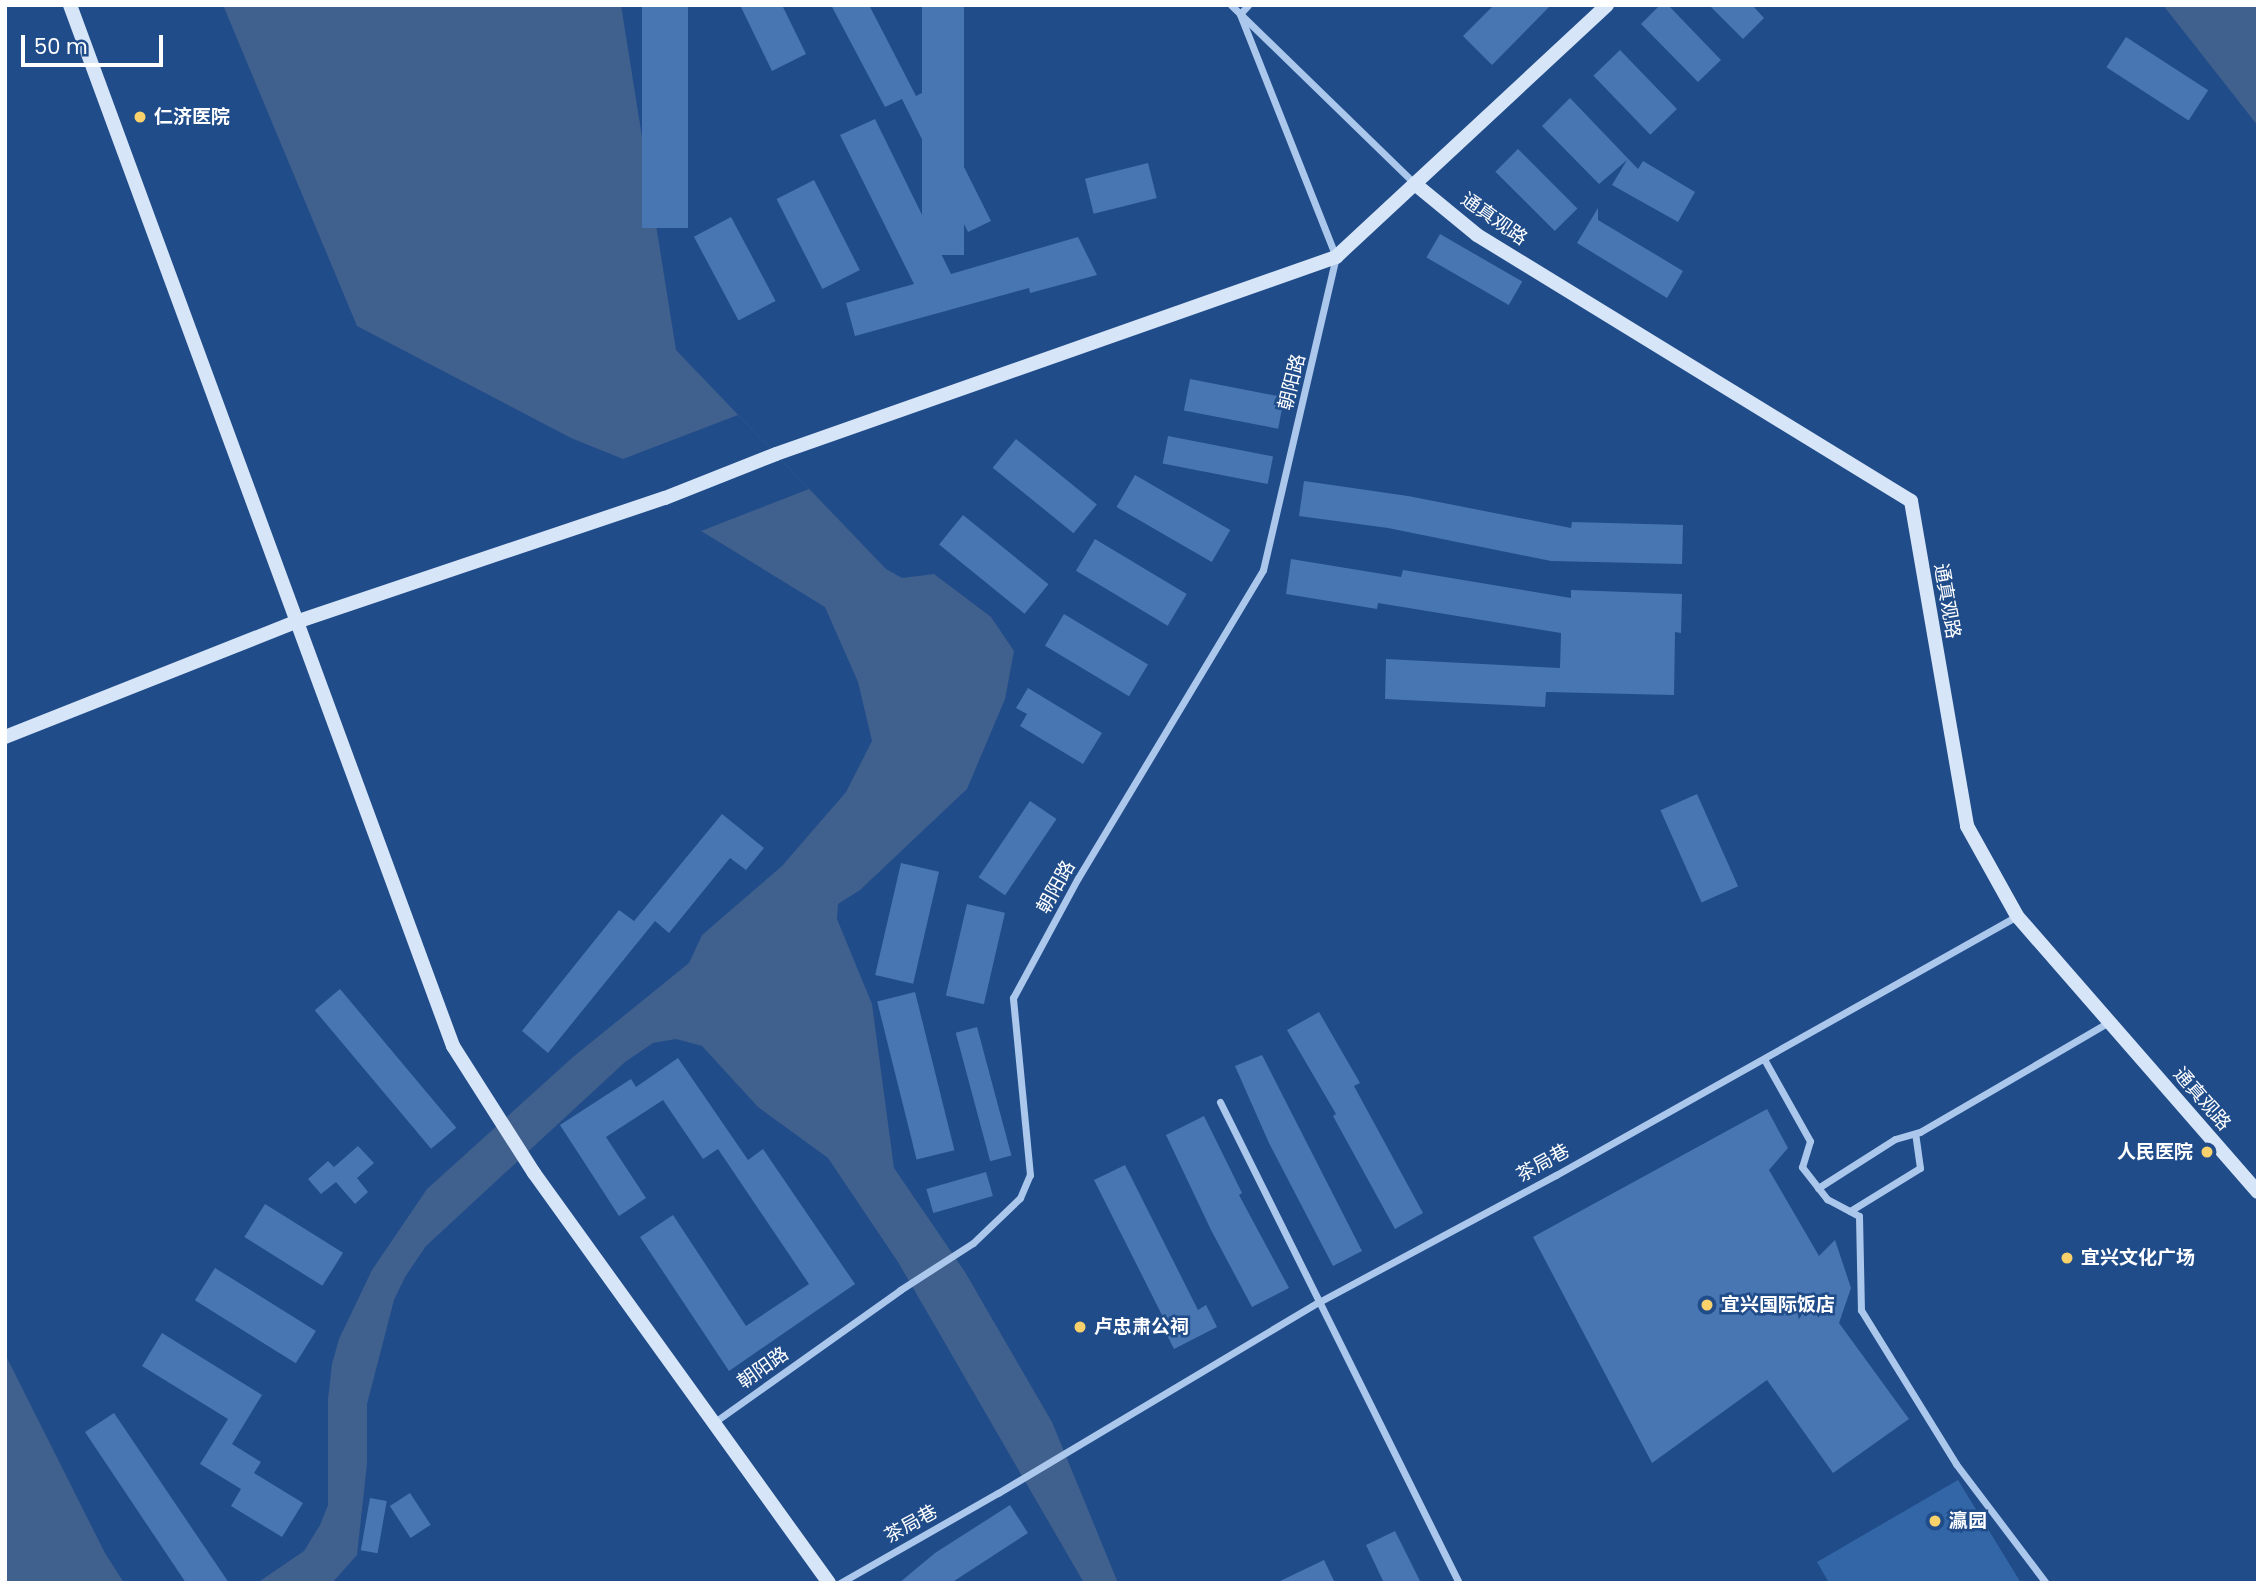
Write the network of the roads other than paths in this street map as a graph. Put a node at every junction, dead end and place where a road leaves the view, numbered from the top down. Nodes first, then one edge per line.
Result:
1 (70, 5) edge
2 (1231, 5) edge
3 (1248, 5) edge
4 (1607, 5) edge
5 (1240, 14) junction
6 (1415, 184) junction
7 (1336, 257) junction
8 (296, 622) junction
9 (5, 737) edge
10 (2017, 916) junction
11 (2109, 1021) junction
12 (1764, 1059) junction
13 (1220, 1102) dead end
14 (1915, 1134) junction
15 (1818, 1188) junction
16 (2258, 1192) edge
17 (1850, 1212) junction
18 (1320, 1302) junction
19 (716, 1421) junction
20 (829, 1583) edge
21 (840, 1583) edge
22 (1459, 1583) edge
23 (2046, 1583) edge

1 - 8 main road
2 - 5 street
3 - 5 street
4 - 6 main road
5 - 6 street
5 - 7 street
6 - 7 main road
6 - 10 main road, 通真观路
7 - 8 main road
7 - 19 street, 朝阳路
8 - 9 main road
8 - 19 main road
10 - 11 main road, 通真观路
10 - 12 street, 茶局巷
11 - 14 street
11 - 16 main road, 通真观路
12 - 15 street
12 - 18 street, 茶局巷
13 - 18 street
14 - 15 street
14 - 17 street
15 - 17 street
17 - 23 street
18 - 21 street, 茶局巷
18 - 22 street
19 - 20 main road

